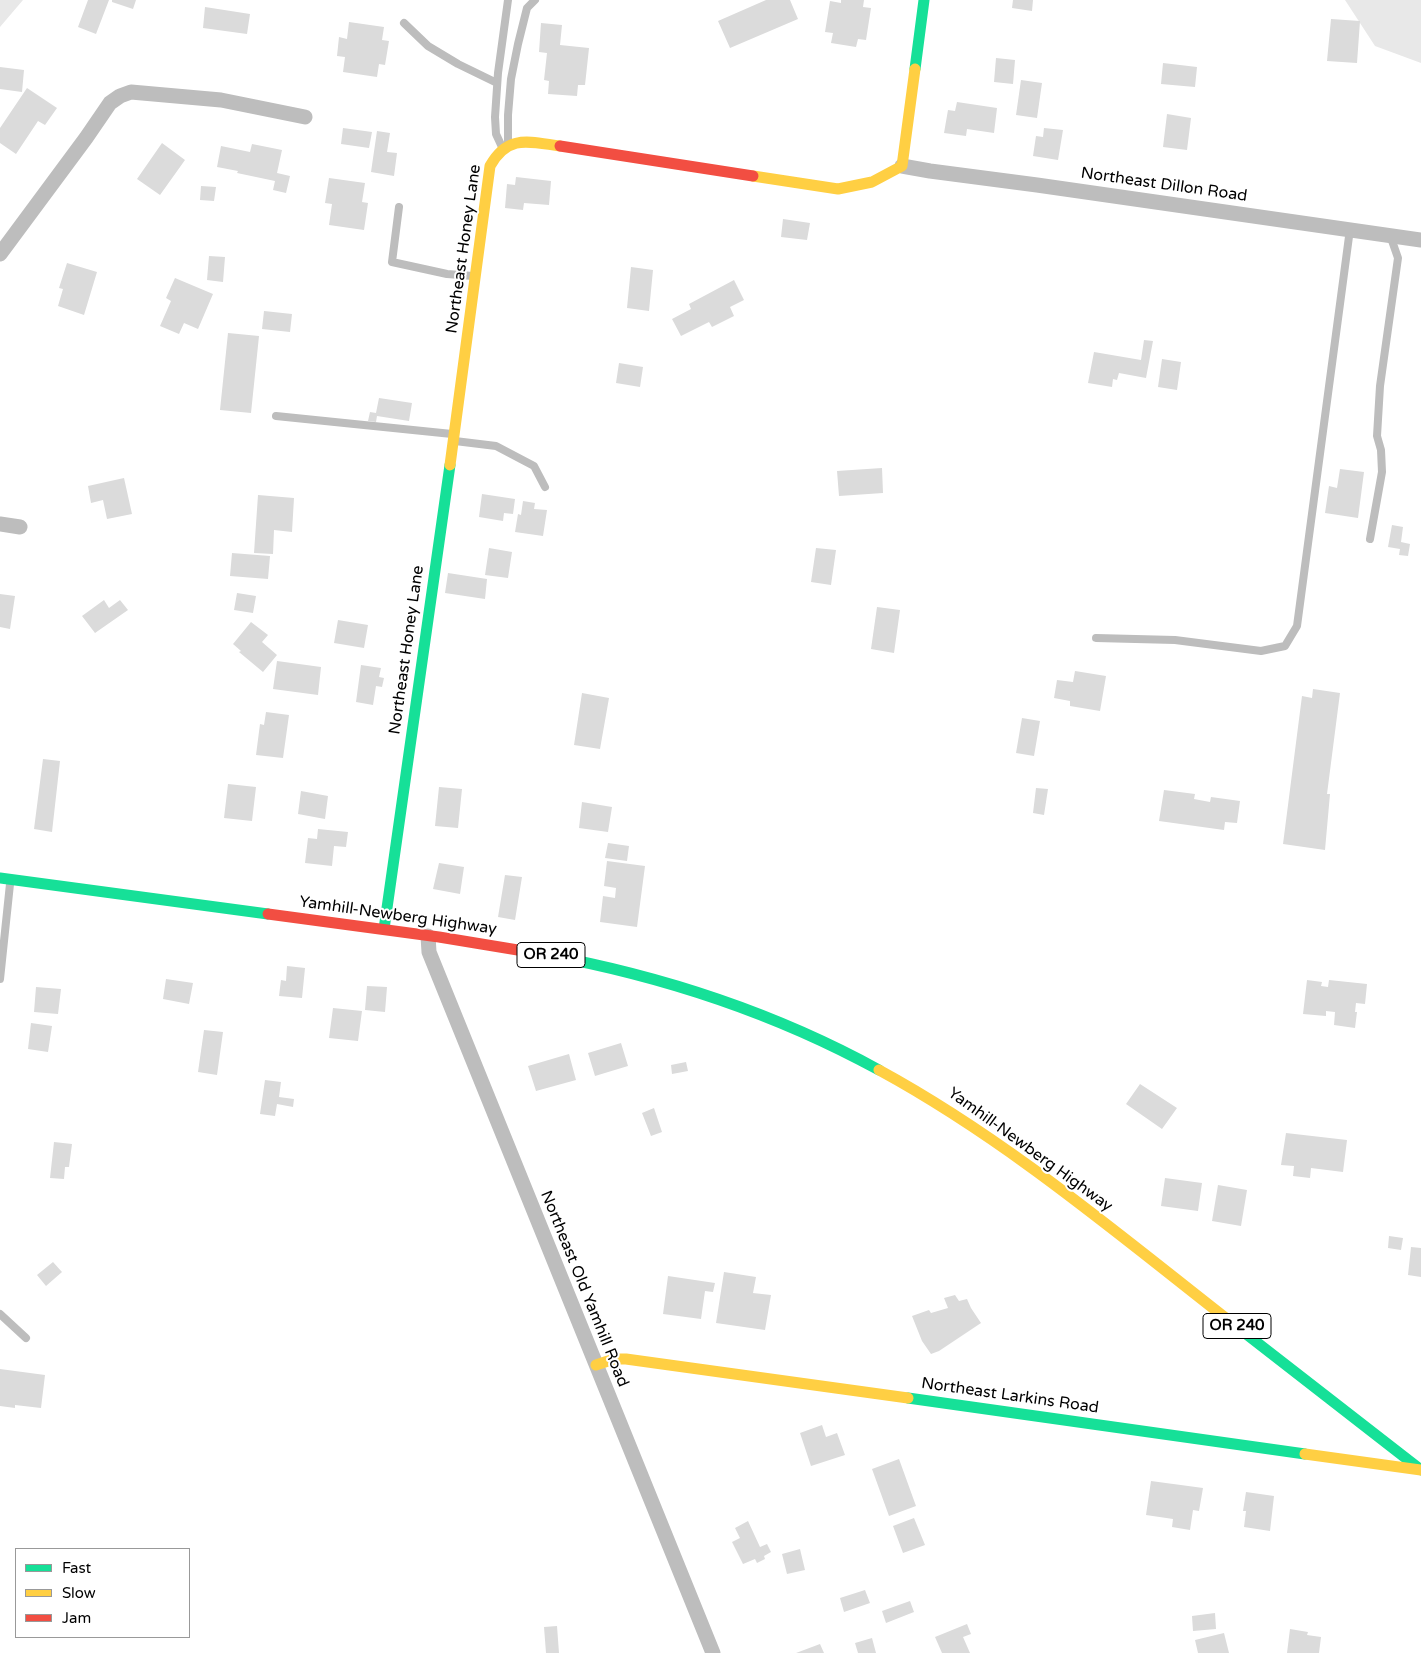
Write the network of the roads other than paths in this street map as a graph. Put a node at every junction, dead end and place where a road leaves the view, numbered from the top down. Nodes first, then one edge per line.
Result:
1 (508, 0) edge
2 (535, 0) edge
3 (924, 0) edge
4 (404, 23) dead end
5 (497, 83) junction
6 (305, 117) dead end
7 (505, 147) junction
8 (902, 166) junction
9 (399, 207) dead end
10 (1350, 230) junction
11 (1390, 235) junction
12 (1421, 240) edge
13 (0, 254) edge
14 (475, 277) junction
15 (276, 416) dead end
16 (454, 437) junction
17 (545, 488) dead end
18 (0, 524) edge
19 (20, 527) dead end
20 (1370, 539) dead end
21 (1096, 638) dead end
22 (5, 878) edge
23 (384, 929) junction
24 (428, 936) junction
25 (0, 979) edge
26 (0, 1314) edge
27 (26, 1338) dead end
28 (596, 1365) junction
29 (1421, 1470) edge
30 (713, 1653) edge

1 - 5 lane
2 - 7 lane
3 - 8 street
4 - 5 lane
5 - 7 lane
6 - 13 street
7 - 8 street
7 - 14 street, Northeast Honey Lane
8 - 10 street, Northeast Dillon Road
9 - 14 lane
10 - 11 street, Northeast Dillon Road
10 - 21 lane
11 - 12 street, Northeast Dillon Road
11 - 20 lane
14 - 16 street, Northeast Honey Lane
15 - 16 lane
16 - 17 lane
16 - 23 street, Northeast Honey Lane
18 - 19 street
22 - 23 street, Yamhill-Newberg Highway / OR 240
22 - 25 lane
23 - 24 street, Yamhill-Newberg Highway / OR 240
24 - 28 street, Northeast Old Yamhill Road
24 - 29 street, Yamhill-Newberg Highway / OR 240
26 - 27 lane
28 - 29 street, Northeast Larkins Road
28 - 30 street, Northeast Old Yamhill Road

